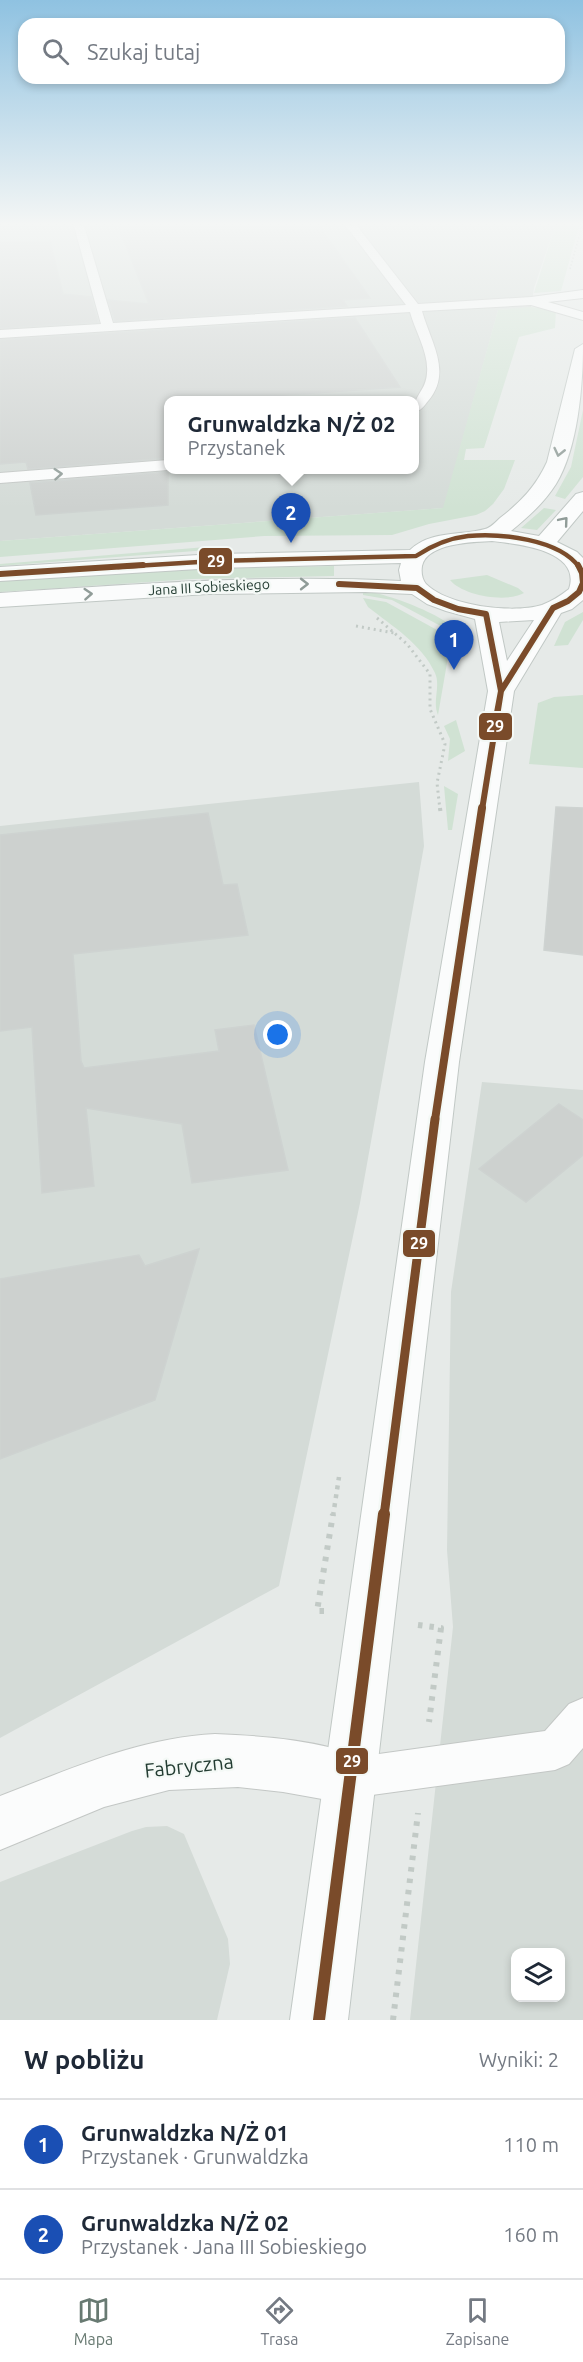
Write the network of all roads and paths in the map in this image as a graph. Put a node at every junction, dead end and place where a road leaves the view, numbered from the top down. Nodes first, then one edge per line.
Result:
1 (106, 320) edge
2 (233, 320) edge
3 (417, 320) edge
4 (108, 328) junction
5 (0, 334) edge
6 (583, 349) edge
7 (419, 402) edge
8 (164, 465) edge
9 (0, 478) edge
10 (583, 498) edge
11 (492, 535) junction
12 (544, 544) junction
13 (416, 556) junction
14 (579, 564) edge
15 (0, 574) edge
16 (417, 588) junction
17 (0, 600) edge
18 (553, 608) junction
19 (370, 613) dead end
20 (486, 614) junction
21 (357, 626) dead end
22 (397, 634) junction
23 (501, 691) junction
24 (437, 783) dead end
25 (340, 1474) dead end
26 (326, 1611) dead end
27 (429, 1627) dead end
28 (434, 1683) dead end
29 (583, 1718) edge
30 (350, 1778) junction
31 (0, 1823) edge
32 (414, 1845) dead end
33 (319, 2020) edge
34 (393, 2020) edge

1 - 4 lane
2 - 4 lane
3 - 7 lane
4 - 5 lane
6 -> 11 street
9 -> 8 lane
12 -> 10 street
11 - 12 street
11 - 13 street
12 - 14 street
13 - 15 street, Jana III Sobieskiego
13 - 16 street
14 - 18 street
17 -> 16 street, Jana III Sobieskiego
16 - 20 street
18 - 20 street
18 - 23 street
19 - 22 path
20 - 23 street
21 - 22 path
22 - 24 path
23 - 30 street
25 - 26 path
27 - 28 path
29 - 30 lane
30 - 31 street, Fabryczna
30 - 33 street
32 - 34 path

